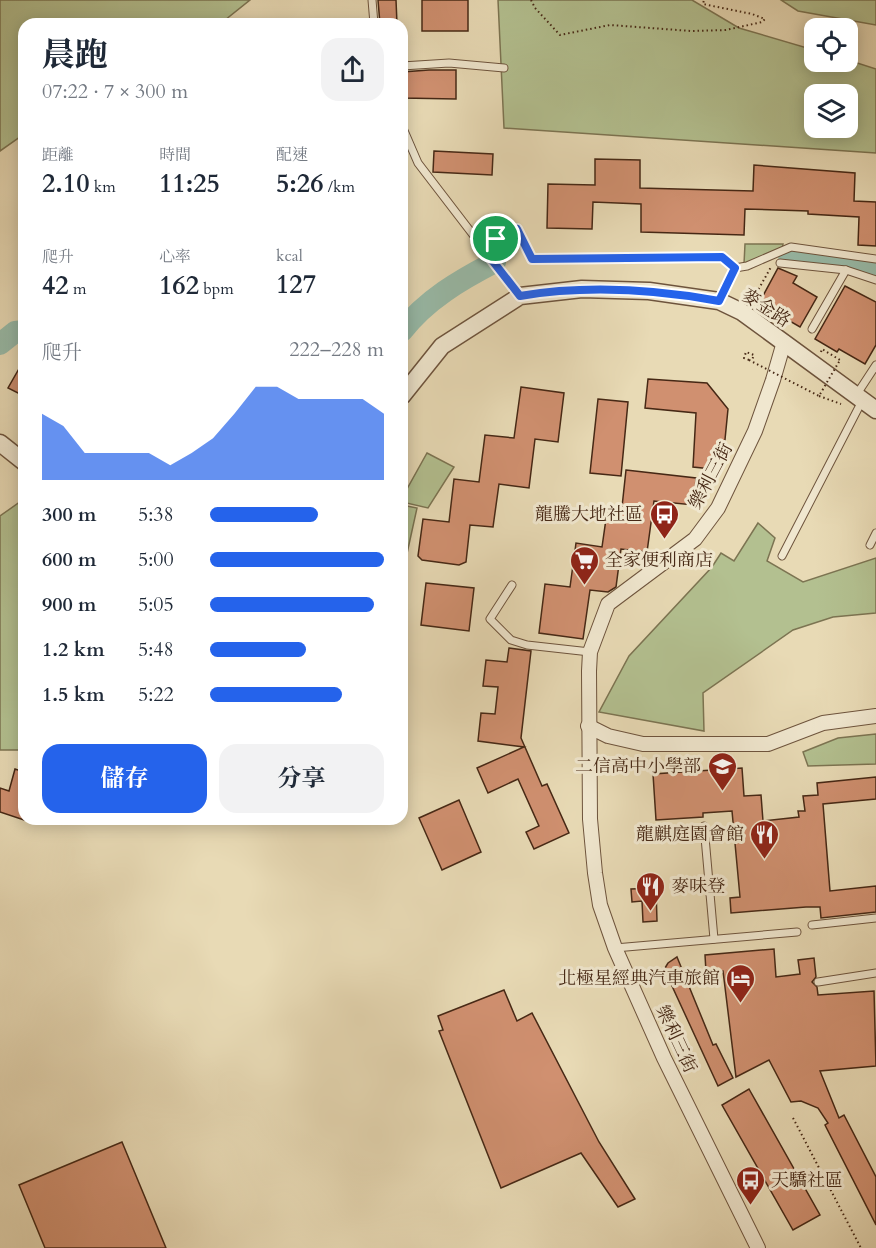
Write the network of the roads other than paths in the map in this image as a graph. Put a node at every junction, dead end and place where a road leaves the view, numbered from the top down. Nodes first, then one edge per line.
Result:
1 (372, 0) edge
2 (374, 18) edge
3 (408, 66) edge
4 (504, 68) dead end
5 (408, 140) edge
6 (481, 246) junction
7 (876, 259) edge
8 (780, 263) road end
9 (735, 268) junction
10 (846, 270) junction
11 (876, 280) edge
12 (516, 290) junction
13 (719, 301) junction
14 (812, 329) dead end
15 (784, 342) junction
16 (876, 365) edge
17 (408, 388) edge
18 (860, 403) edge
19 (0, 443) edge
20 (18, 457) edge
21 (876, 533) edge
22 (870, 545) dead end
23 (782, 555) dead end
24 (512, 585) dead end
25 (590, 652) junction
26 (876, 716) edge
27 (588, 726) junction
28 (704, 826) dead end
29 (876, 918) edge
30 (812, 925) dead end
31 (797, 932) dead end
32 (714, 939) junction
33 (615, 948) junction
34 (876, 973) edge
35 (818, 982) dead end
36 (758, 1248) edge

1 - 2 lane
3 - 4 lane
5 - 6 lane
6 - 9 lane
6 - 12 lane
7 - 9 lane
8 - 10 lane
9 - 13 lane
10 - 11 lane
10 - 14 lane
12 - 13 street, 麥金路
12 - 17 street, 麥金路
13 - 15 street, 麥金路
15 - 18 street, 麥金路
15 - 25 street, 樂利三街
16 - 18 lane
18 - 23 lane
19 - 20 street
21 - 22 lane
24 - 25 lane
25 - 27 street, 樂利三街
26 - 27 street
27 - 33 street, 樂利三街
28 - 32 lane
29 - 30 lane
31 - 32 lane
32 - 33 lane
33 - 36 street, 樂利三街
34 - 35 lane

